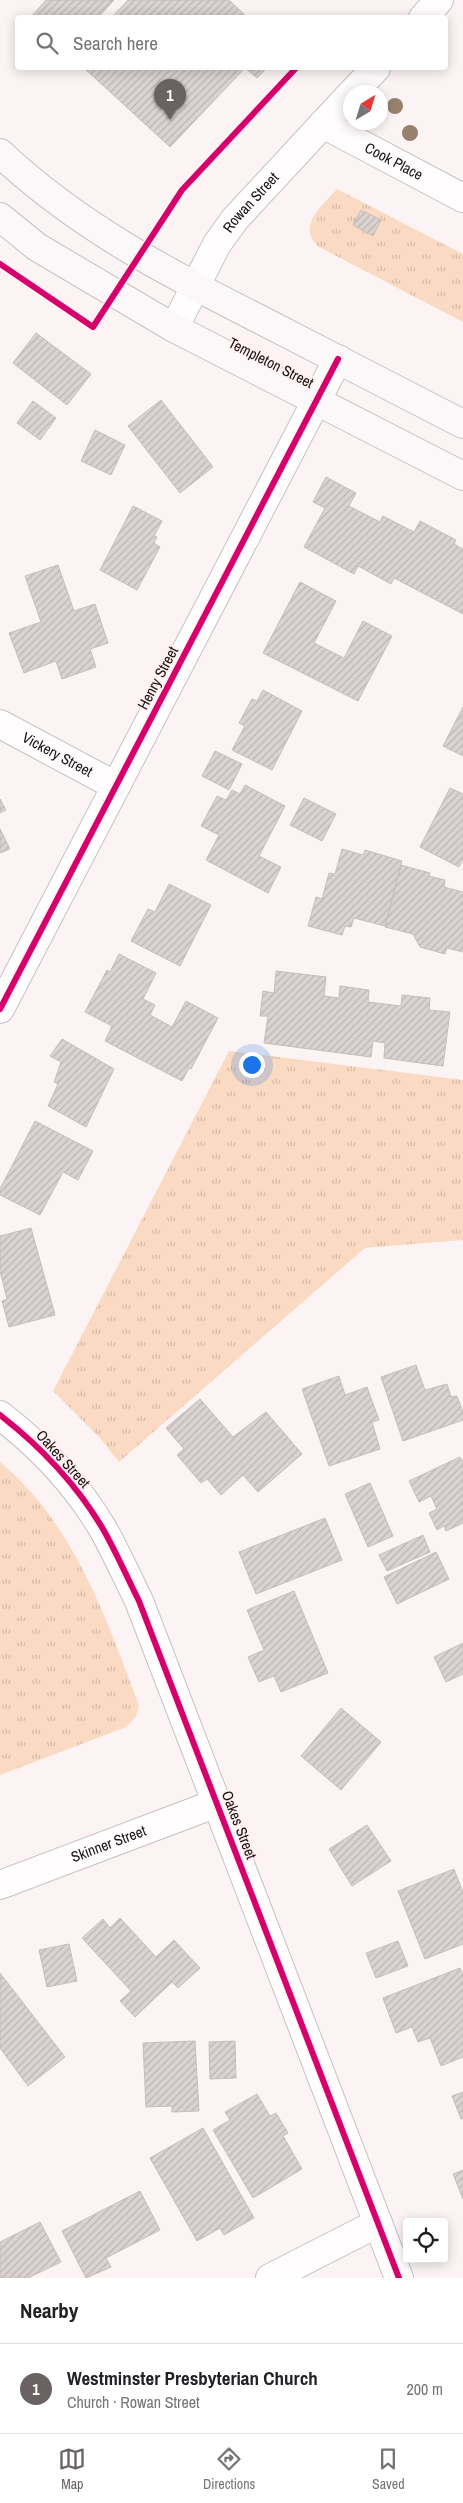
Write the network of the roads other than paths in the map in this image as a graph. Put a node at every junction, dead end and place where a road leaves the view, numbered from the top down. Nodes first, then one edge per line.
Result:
1 (439, 0) edge
2 (426, 15) edge
3 (374, 70) edge
4 (360, 85) edge
5 (343, 103) edge
6 (323, 124) junction
7 (0, 153) edge
8 (463, 198) edge
9 (0, 217) edge
10 (195, 287) junction
11 (174, 328) junction
12 (338, 359) junction
13 (316, 401) junction
14 (463, 424) edge
15 (463, 476) edge
16 (0, 724) edge
17 (116, 786) junction
18 (0, 1009) edge
19 (0, 1415) edge
20 (217, 1803) junction
21 (0, 1885) edge
22 (378, 2223) junction
23 (270, 2278) edge
24 (399, 2278) edge

1 - 2 street
3 - 4 street, Rowan Street
5 - 6 street, Rowan Street
6 - 8 street, Cook Place
6 - 10 street, Rowan Street
7 - 10 street
9 - 11 street, Templeton Street
10 - 11 street, Rowan Street
10 - 12 street
11 - 13 street, Templeton Street
12 - 13 street, Henry Street
12 - 14 street
13 - 15 street, Templeton Street
13 - 17 street, Henry Street
16 - 17 street, Vickery Street
17 - 18 street, Henry Street
19 - 20 street, Oakes Street
20 - 21 street, Skinner Street
20 - 22 street, Oakes Street
22 - 23 street
22 - 24 street, Oakes Street

